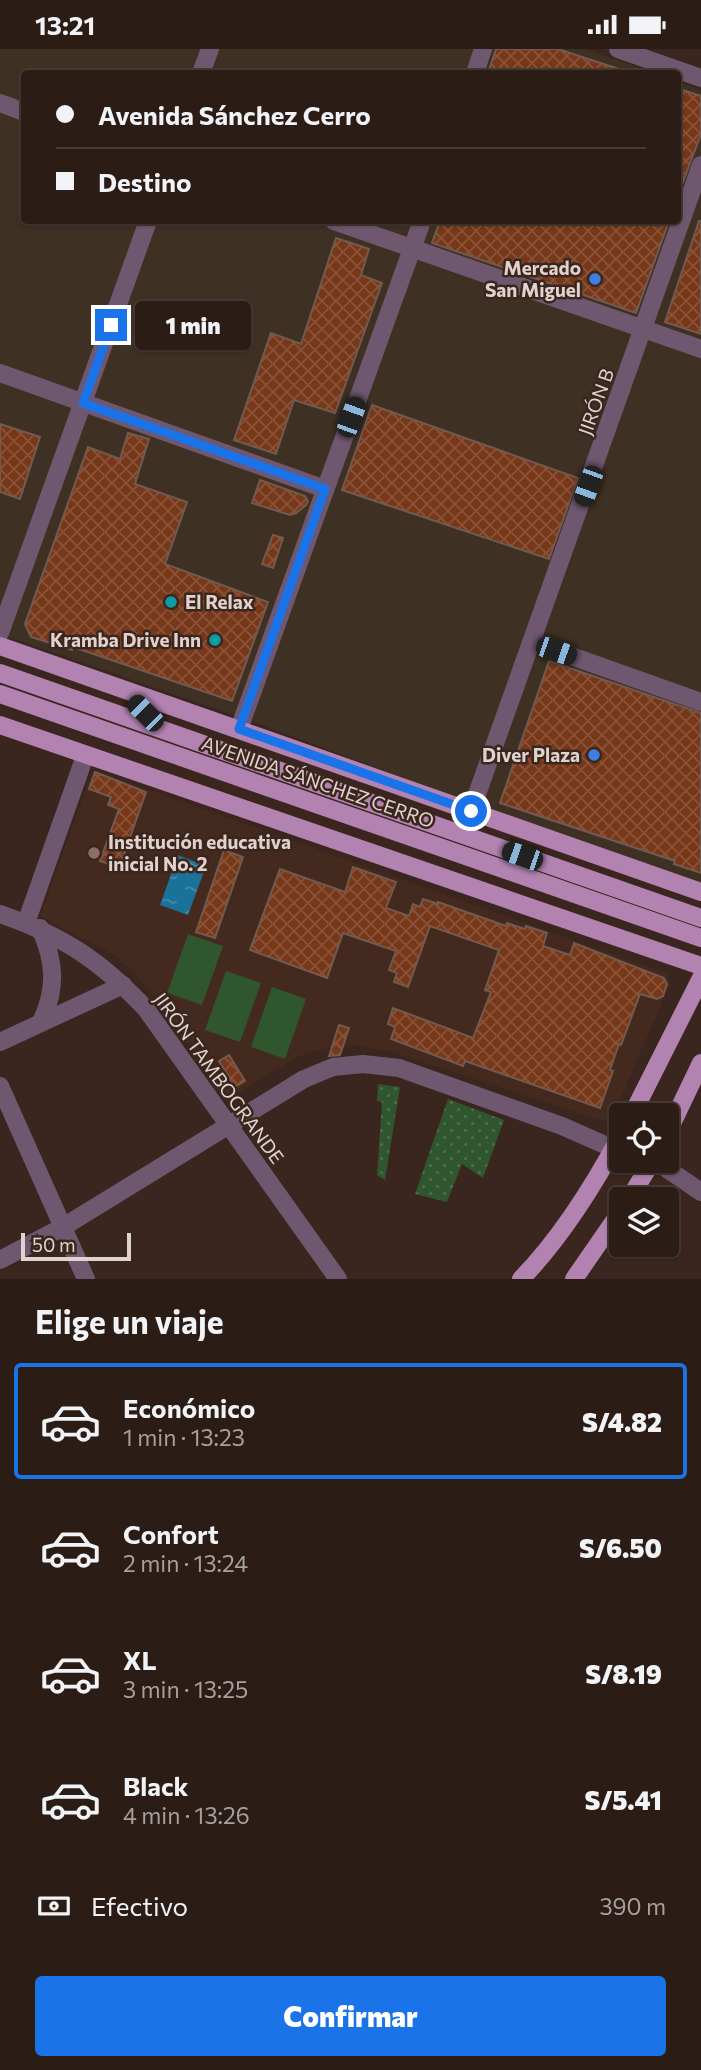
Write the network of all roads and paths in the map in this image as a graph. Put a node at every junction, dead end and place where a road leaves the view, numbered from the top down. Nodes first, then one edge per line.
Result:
1 (210, 49) edge
2 (483, 49) edge
3 (618, 49) edge
4 (202, 70) edge
5 (476, 70) edge
6 (678, 70) edge
7 (681, 71) edge
8 (701, 78) edge
9 (0, 103) edge
10 (21, 111) edge
11 (701, 165) edge
12 (681, 223) edge
13 (147, 224) edge
14 (343, 224) edge
15 (421, 224) edge
16 (680, 224) edge
17 (412, 248) junction
18 (644, 329) junction
19 (701, 349) edge
20 (0, 373) edge
21 (83, 403) junction
22 (325, 489) junction
23 (0, 633) edge
24 (532, 642) junction
25 (0, 646) edge
26 (0, 673) edge
27 (120, 688) junction
28 (0, 694) edge
29 (701, 702) edge
30 (0, 725) edge
31 (239, 729) junction
32 (163, 731) junction
33 (85, 755) junction
34 (471, 811) junction
35 (701, 892) edge
36 (0, 914) edge
37 (701, 918) edge
38 (33, 926) junction
39 (701, 938) edge
40 (701, 966) edge
41 (701, 978) edge
42 (123, 985) junction
43 (41, 1022) junction
44 (0, 1042) edge
45 (701, 1063) edge
46 (0, 1086) edge
47 (638, 1103) edge
48 (679, 1109) edge
49 (228, 1126) junction
50 (609, 1140) edge
51 (609, 1155) edge
52 (672, 1173) edge
53 (701, 1192) edge
54 (63, 1227) junction
55 (609, 1229) edge
56 (0, 1260) edge
57 (86, 1279) edge
58 (338, 1279) edge
59 (521, 1279) edge
60 (575, 1279) edge

1 - 4 street
2 - 5 street
3 - 6 street
7 - 8 street
9 - 10 street
11 - 12 street, JIRÓN B
13 - 21 street
14 - 17 street
15 - 17 street
16 - 18 street, JIRÓN B
17 - 18 street
17 - 22 street
18 - 19 street
18 - 24 street, JIRÓN B
20 - 21 street
21 - 22 street
21 - 23 street
22 - 31 street
24 - 29 street
24 - 34 street, JIRÓN B
25 - 27 main road, AVENIDA SÁNCHEZ CERRO
26 - 32 main road, AVENIDA SÁNCHEZ CERRO
27 - 31 main road, AVENIDA SÁNCHEZ CERRO
27 - 32 main road
28 - 39 main road, AVENIDA SÁNCHEZ CERRO
30 - 33 main road
31 - 34 main road, AVENIDA SÁNCHEZ CERRO
32 - 37 main road, AVENIDA SÁNCHEZ CERRO
33 - 38 street
33 - 40 main road
34 - 35 main road, AVENIDA SÁNCHEZ CERRO
36 - 38 street, JIRÓN TAMBOGRANDE
38 - 42 street, JIRÓN TAMBOGRANDE
38 - 43 street
41 - 47 main road
42 - 43 street
42 - 49 street, JIRÓN TAMBOGRANDE
43 - 44 street
45 - 48 main road
46 - 54 street
49 - 50 street
49 - 54 street
49 - 58 street, JIRÓN TAMBOGRANDE
51 - 59 main road
52 - 53 street
54 - 56 street
54 - 57 street
55 - 60 main road

